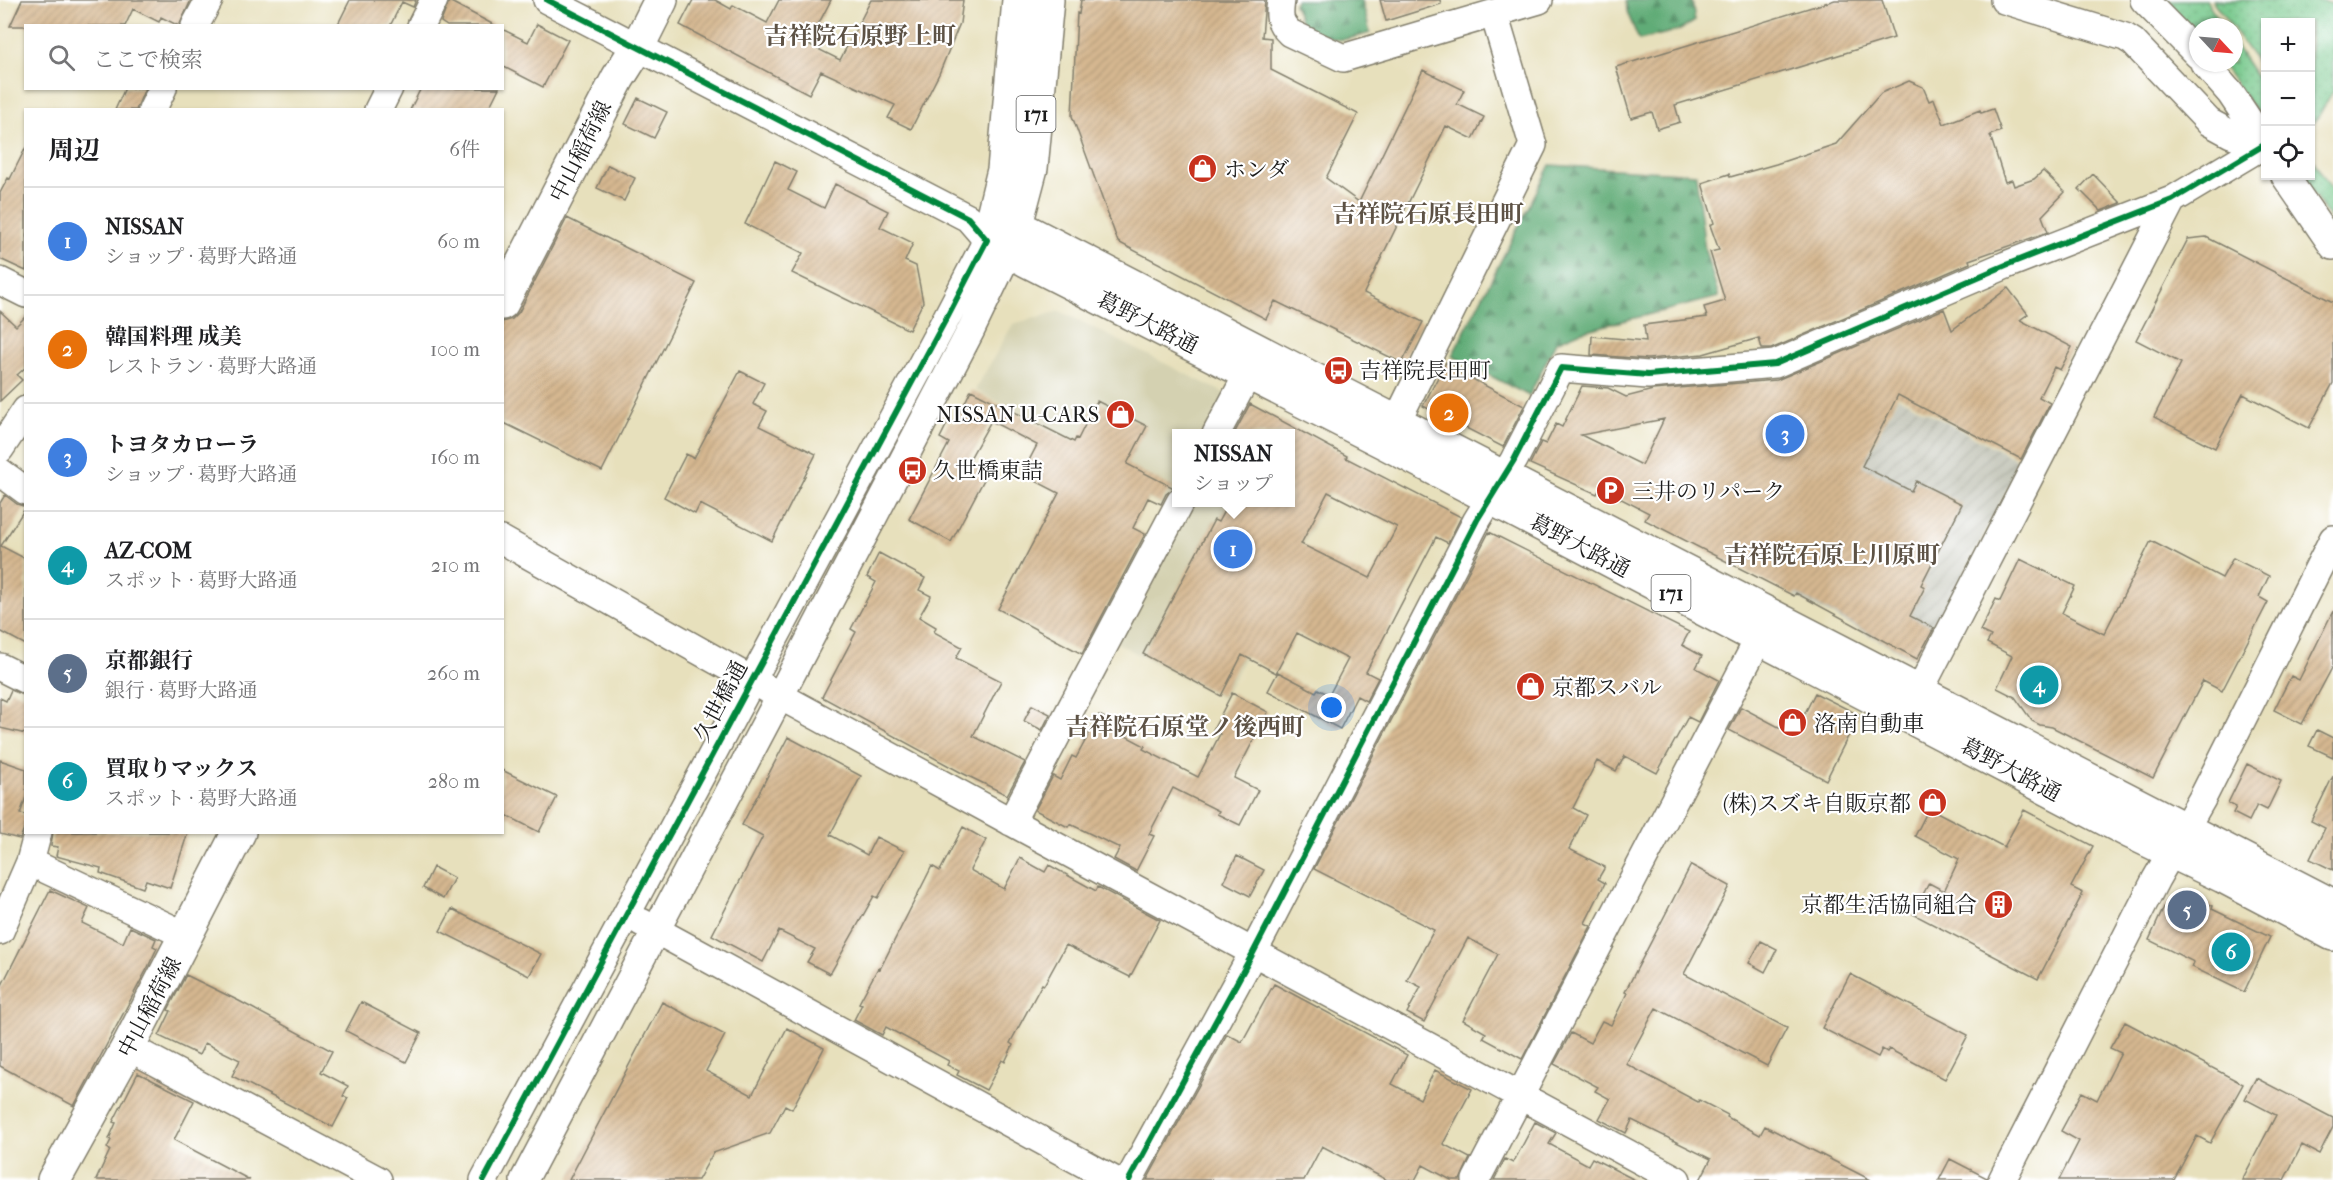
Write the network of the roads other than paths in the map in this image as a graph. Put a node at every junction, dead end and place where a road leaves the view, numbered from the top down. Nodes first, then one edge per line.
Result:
1 (209, 0) edge
2 (434, 0) edge
3 (547, 0) edge
4 (661, 0) edge
5 (1019, 0) edge
6 (1047, 0) edge
7 (1281, 0) edge
8 (1539, 0) edge
9 (2004, 0) edge
10 (2144, 0) edge
11 (1494, 14) junction
12 (196, 24) edge
13 (422, 24) edge
14 (2189, 46) edge
15 (638, 48) junction
16 (2212, 72) edge
17 (162, 90) edge
18 (388, 90) edge
19 (153, 108) edge
20 (379, 108) edge
21 (2261, 139) edge
22 (2261, 144) edge
23 (2261, 147) edge
24 (2288, 180) edge
25 (2172, 200) junction
26 (995, 230) junction
27 (2333, 246) edge
28 (0, 281) edge
29 (24, 293) edge
30 (504, 299) edge
31 (1254, 363) junction
32 (24, 413) edge
33 (1219, 429) edge
34 (1391, 433) junction
35 (0, 449) edge
36 (0, 472) edge
37 (1496, 488) junction
38 (24, 490) edge
39 (1177, 507) edge
40 (2333, 539) edge
41 (504, 541) edge
42 (1764, 627) junction
43 (0, 667) edge
44 (24, 679) edge
45 (752, 680) junction
46 (780, 696) junction
47 (1913, 704) junction
48 (1011, 822) junction
49 (37, 834) edge
50 (238, 834) edge
51 (2178, 840) junction
52 (30, 862) junction
53 (2333, 906) edge
54 (626, 914) junction
55 (656, 931) junction
56 (0, 932) edge
57 (2333, 934) edge
58 (187, 936) junction
59 (1252, 952) junction
60 (128, 1047) junction
61 (1521, 1096) junction
62 (54, 1180) edge
63 (378, 1180) edge
64 (484, 1180) edge
65 (524, 1180) edge
66 (1114, 1180) edge
67 (1129, 1180) edge
68 (1476, 1180) edge
69 (1677, 1180) edge
70 (2001, 1180) edge

1 - 12 street
2 - 13 street
3 - 15 street
4 - 15 main road, 中山稲荷線
5 - 26 main road, 171
6 - 26 main road, 171
7 - 11 street
8 - 11 street
9 - 22 street
10 - 14 street
11 - 34 street
15 - 26 street
15 - 30 main road, 中山稲荷線
16 - 21 street
17 - 19 street
18 - 20 street
23 - 25 street
24 - 27 street
25 - 37 street
25 - 47 street
26 - 31 main road, 葛野大路通 / 171
26 - 45 street, 久世橋通
26 - 46 street
28 - 29 street
31 - 33 street
31 - 34 main road, 葛野大路通 / 171
32 - 35 street
34 - 37 main road, 葛野大路通 / 171
36 - 38 street
37 - 42 main road, 葛野大路通 / 171
37 - 59 street
39 - 48 street
40 - 51 street
41 - 45 street
42 - 47 main road, 葛野大路通 / 171
42 - 61 street
43 - 44 street
45 - 46 street
45 - 54 street, 久世橋通
46 - 48 street
46 - 55 street
47 - 51 main road, 葛野大路通 / 171
48 - 59 street
49 - 52 street
50 - 58 main road, 中山稲荷線
51 - 53 main road, 葛野大路通 / 171
51 - 57 main road, 葛野大路通 / 171
51 - 70 street
52 - 56 street
52 - 58 street
54 - 55 street
54 - 64 street, 久世橋通
55 - 65 street
55 - 66 street
58 - 60 main road, 中山稲荷線
59 - 61 street
59 - 67 street
60 - 62 main road, 中山稲荷線
60 - 63 street
61 - 68 street
61 - 69 street

